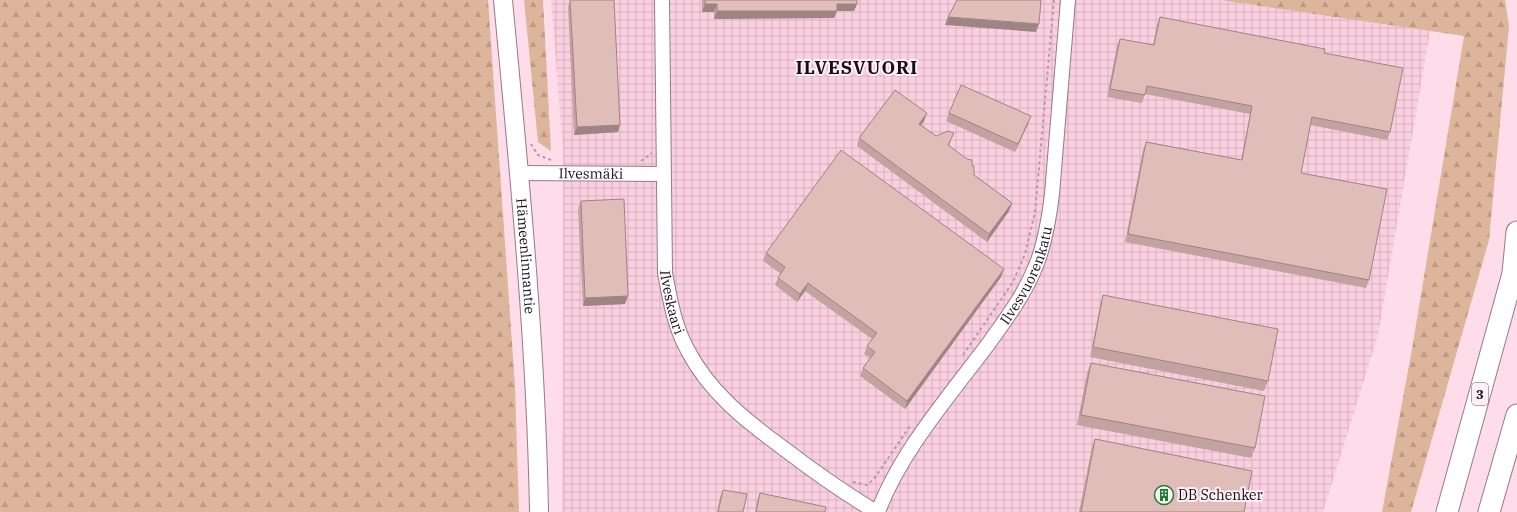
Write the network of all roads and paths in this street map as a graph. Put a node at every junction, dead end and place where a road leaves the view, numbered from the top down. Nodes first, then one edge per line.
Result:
1 (503, 0) edge
2 (662, 0) edge
3 (1054, 0) edge
4 (1068, 0) edge
5 (516, 143) junction
6 (662, 150) junction
7 (552, 160) dead end
8 (637, 162) dead end
9 (519, 174) junction
10 (663, 174) junction
11 (1517, 232) edge
12 (1515, 267) edge
13 (963, 356) dead end
14 (1517, 414) edge
15 (912, 423) dead end
16 (849, 480) dead end
17 (539, 512) edge
18 (877, 512) edge
19 (1447, 512) edge
20 (1489, 512) edge

1 - 5 main road, Hämeenlinnantie
2 - 6 street, Ilveskaari
3 - 13 path
4 - 18 street, Ilvesvuorenkatu
5 - 7 path
5 - 9 main road, Hämeenlinnantie
6 - 8 path
6 - 10 street, Ilveskaari
9 - 10 street, Ilvesmäki
9 - 17 main road, Hämeenlinnantie
10 - 18 street, Ilveskaari
11 - 12 highway
12 - 19 highway, 3
14 - 20 highway
15 - 16 path

